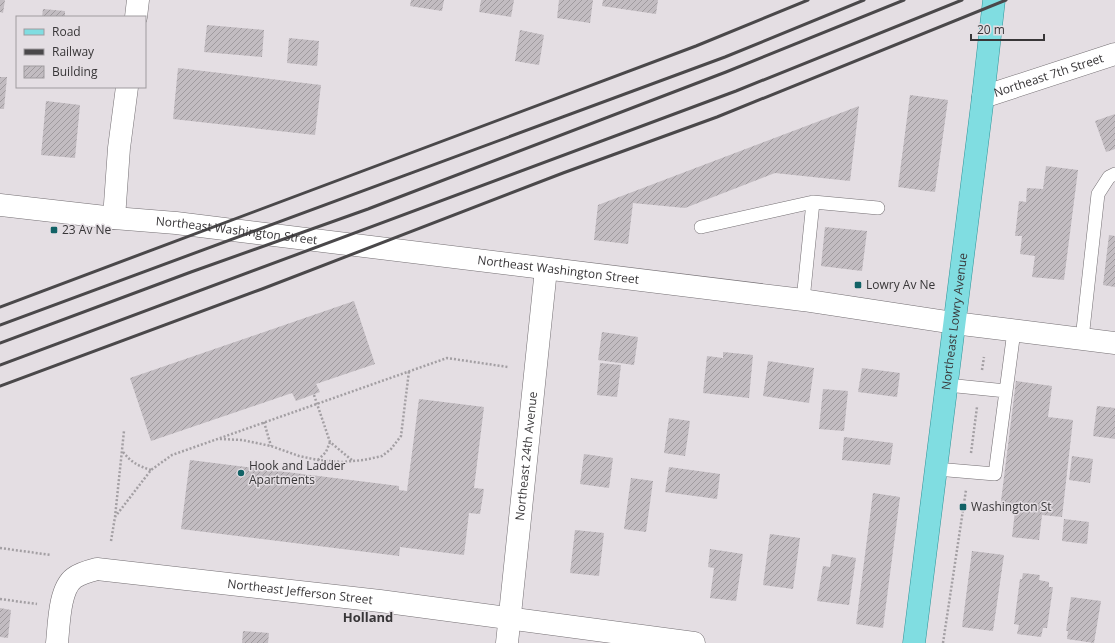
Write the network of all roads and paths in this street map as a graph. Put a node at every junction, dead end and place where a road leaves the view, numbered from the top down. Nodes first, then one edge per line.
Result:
1 (138, 0) edge
2 (994, 0) edge
3 (136, 16) edge
4 (1115, 54) edge
5 (127, 88) edge
6 (983, 97) junction
7 (1115, 174) edge
8 (813, 202) junction
9 (0, 205) edge
10 (878, 208) dead end
11 (114, 218) junction
12 (701, 227) dead end
13 (546, 269) junction
14 (803, 300) junction
15 (954, 323) junction
16 (1014, 331) junction
17 (1082, 339) junction
18 (1115, 343) edge
19 (984, 357) dead end
20 (508, 367) dead end
21 (409, 371) junction
22 (947, 385) junction
23 (979, 388) junction
24 (1006, 391) junction
25 (314, 395) dead end
26 (317, 404) junction
27 (264, 422) junction
28 (124, 431) dead end
29 (217, 439) junction
30 (330, 442) junction
31 (271, 446) junction
32 (122, 451) junction
33 (318, 460) junction
34 (353, 461) junction
35 (936, 469) junction
36 (151, 470) junction
37 (969, 472) junction
38 (115, 517) junction
39 (111, 541) dead end
40 (0, 548) edge
41 (51, 555) dead end
42 (0, 599) edge
43 (38, 604) dead end
44 (510, 618) junction
45 (57, 643) edge
46 (507, 643) edge
47 (694, 643) edge
48 (914, 643) edge
49 (943, 643) edge

1 - 3 street
2 - 6 main road, Northeast Lowry Avenue
4 - 6 street, Northeast 7th Street
5 - 11 street
6 - 15 main road, Northeast Lowry Avenue
7 - 17 lane
8 - 10 lane
8 - 12 lane
8 - 14 lane
9 - 11 street, Northeast Washington Street
11 - 13 street, Northeast Washington Street
13 - 14 street, Northeast Washington Street
13 - 44 street, Northeast 24th Avenue
14 - 15 street, Northeast Washington Street
15 - 16 street, Northeast Washington Street
15 - 22 main road, Northeast Lowry Avenue
16 - 17 street, Northeast Washington Street
16 - 24 lane
17 - 18 street, Northeast Washington Street
19 - 23 path
20 - 21 path
21 - 26 path
21 - 34 path
22 - 23 lane
22 - 35 main road, Northeast Lowry Avenue
23 - 24 lane
23 - 37 path
24 - 37 lane
25 - 26 path
26 - 27 path
26 - 30 path
27 - 29 path
27 - 31 path
28 - 32 path
29 - 31 path
29 - 36 path
30 - 33 path
30 - 34 path
31 - 33 path
32 - 36 path
32 - 38 path
33 - 34 path
35 - 37 lane
35 - 48 main road, Northeast Lowry Avenue
36 - 38 path
37 - 49 path
38 - 39 path
40 - 41 path
42 - 43 path
44 - 45 street, Northeast Jefferson Street
44 - 46 street, Northeast 24th Avenue
44 - 47 street, Northeast Jefferson Street

